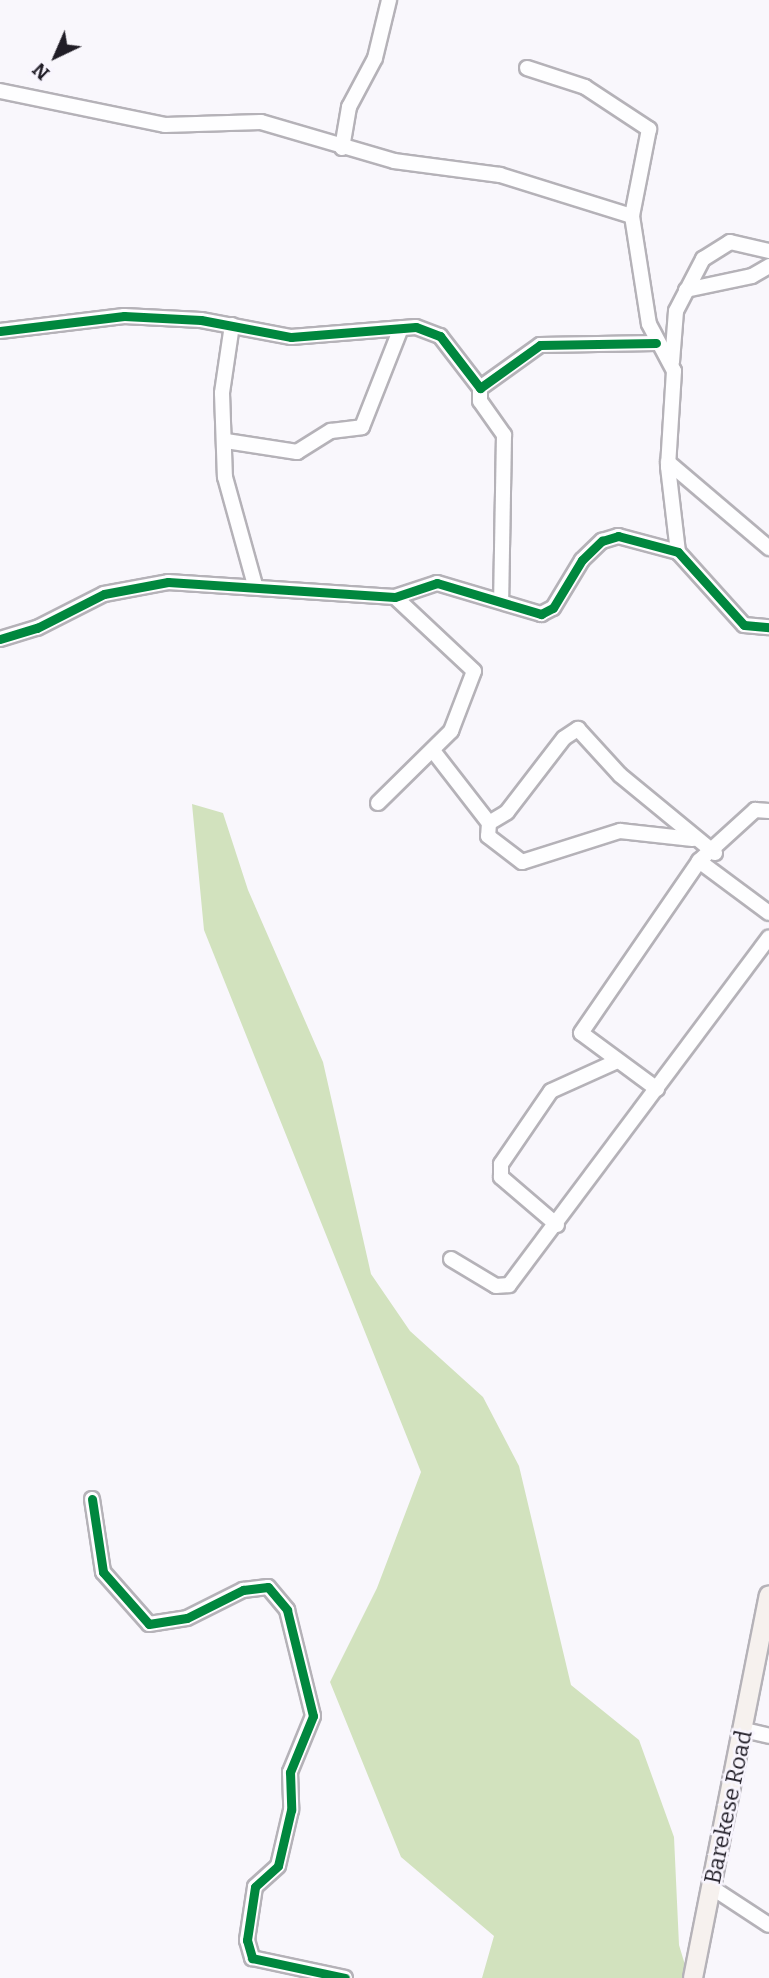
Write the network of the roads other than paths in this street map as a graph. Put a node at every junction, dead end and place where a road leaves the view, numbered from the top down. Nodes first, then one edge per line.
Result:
1 (389, 0) edge
2 (527, 68) dead end
3 (0, 91) edge
4 (342, 148) junction
5 (632, 216) junction
6 (769, 251) edge
7 (769, 266) edge
8 (686, 290) junction
9 (232, 325) junction
10 (401, 328) junction
11 (0, 331) edge
12 (656, 343) junction
13 (672, 362) junction
14 (480, 388) junction
15 (226, 441) junction
16 (668, 462) junction
17 (769, 548) edge
18 (678, 552) junction
19 (255, 585) junction
20 (395, 597) junction
21 (500, 599) junction
22 (769, 627) edge
23 (1, 642) edge
24 (434, 752) junction
25 (379, 803) dead end
26 (769, 811) edge
27 (489, 823) junction
28 (693, 839) junction
29 (715, 853) junction
30 (699, 861) junction
31 (769, 914) edge
32 (769, 937) edge
33 (617, 1062) junction
34 (657, 1089) junction
35 (557, 1225) junction
36 (451, 1259) dead end
37 (92, 1499) dead end
38 (769, 1595) edge
39 (744, 1730) junction
40 (769, 1736) edge
41 (711, 1887) junction
42 (769, 1925) edge
43 (345, 1978) edge
44 (693, 1978) edge

1 - 4 street
2 - 5 street
3 - 4 street
4 - 5 street
5 - 12 street
6 - 8 street
7 - 8 street
8 - 13 street
9 - 10 street
9 - 11 street
9 - 15 street
10 - 14 street
10 - 15 street
12 - 13 street
12 - 14 street
13 - 16 street
14 - 21 street
15 - 19 street
16 - 17 street
16 - 18 street
18 - 21 street
18 - 22 street
19 - 20 street
19 - 23 street
20 - 21 street
20 - 24 street
24 - 25 street
24 - 27 street
26 - 29 street
27 - 28 street
27 - 28 street
28 - 29 street
29 - 30 street
30 - 31 street
30 - 33 street
32 - 34 street
33 - 34 street
33 - 35 street
34 - 35 street
35 - 36 street
37 - 43 street
38 - 39 main road, Barekese Road
39 - 40 street
39 - 41 main road, Barekese Road
41 - 42 street
41 - 44 main road, Barekese Road

